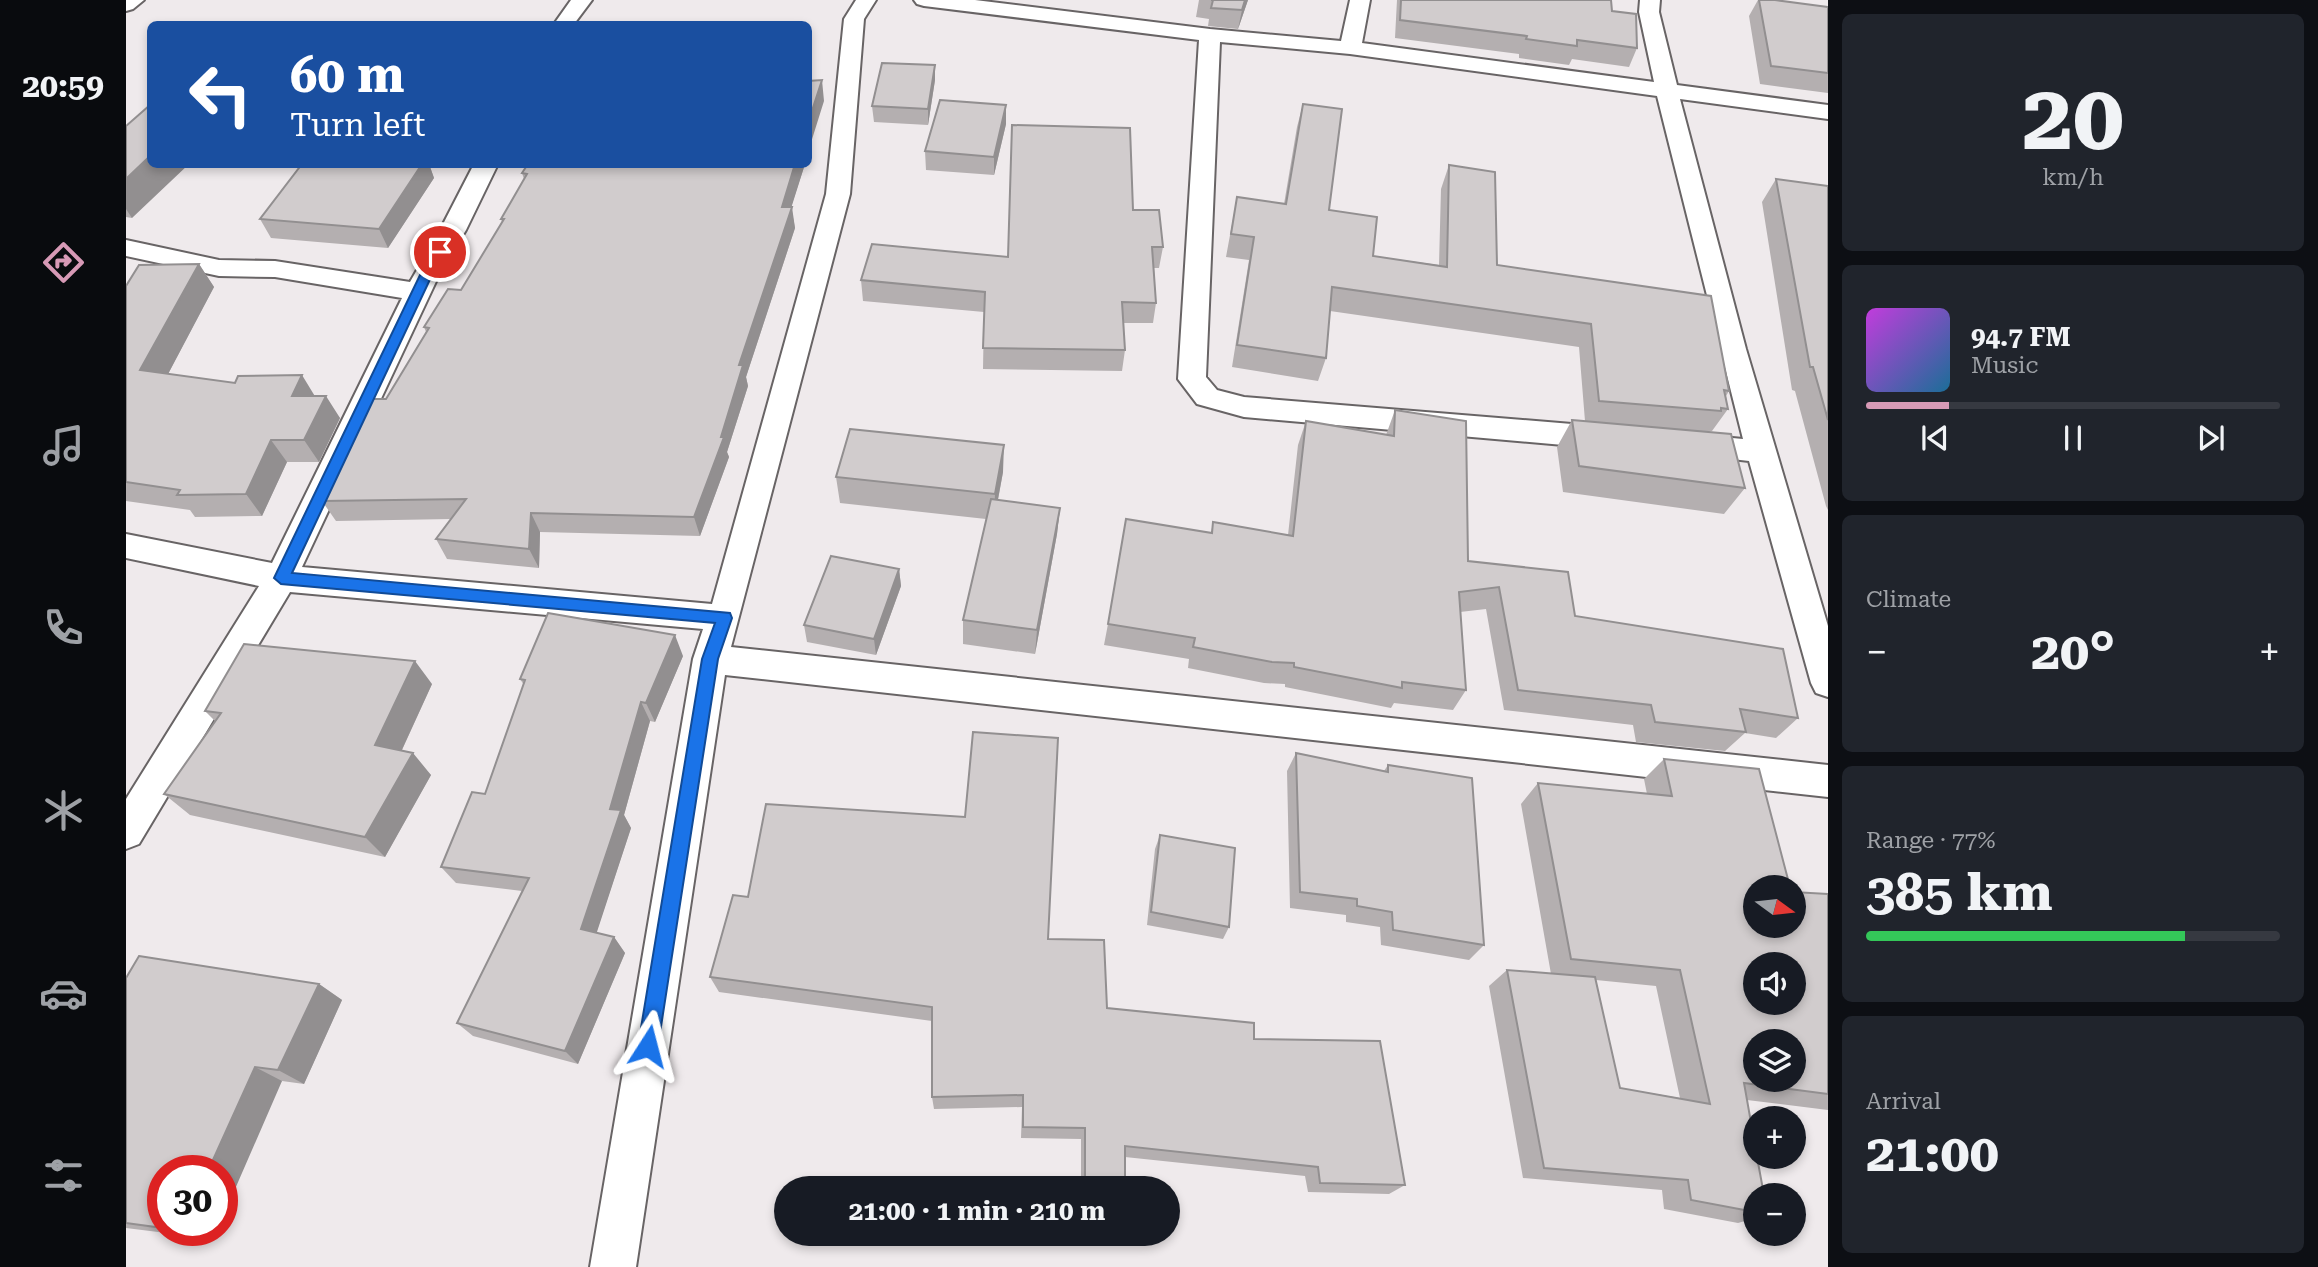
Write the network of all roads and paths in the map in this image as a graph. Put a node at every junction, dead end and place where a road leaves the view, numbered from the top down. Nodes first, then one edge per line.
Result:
1 (134, 0) edge
2 (582, 0) edge
3 (866, 0) edge
4 (924, 0) edge
5 (1360, 0) edge
6 (1650, 0) edge
7 (126, 5) edge
8 (1038, 7) edge
9 (566, 21) edge
10 (1210, 35) junction
11 (1350, 48) junction
12 (1666, 91) junction
13 (1828, 112) edge
14 (484, 168) edge
15 (126, 248) edge
16 (418, 292) junction
17 (1634, 440) edge
18 (1662, 443) edge
19 (1760, 451) junction
20 (126, 546) edge
21 (281, 578) junction
22 (724, 618) junction
23 (710, 659) junction
24 (1828, 683) edge
25 (1828, 781) edge
26 (126, 832) edge
27 (613, 1267) edge

1 - 7 street
2 - 9 street
3 - 22 street
4 - 8 street
5 - 11 street
6 - 12 street
8 - 10 street
10 - 11 street
10 - 17 street
11 - 12 street
12 - 13 street
12 - 19 street
14 - 16 street
15 - 16 street
16 - 21 street
18 - 19 street
19 - 24 street
20 - 21 street
21 - 22 street
21 - 26 street
22 - 23 street
23 - 25 street
23 - 27 street

